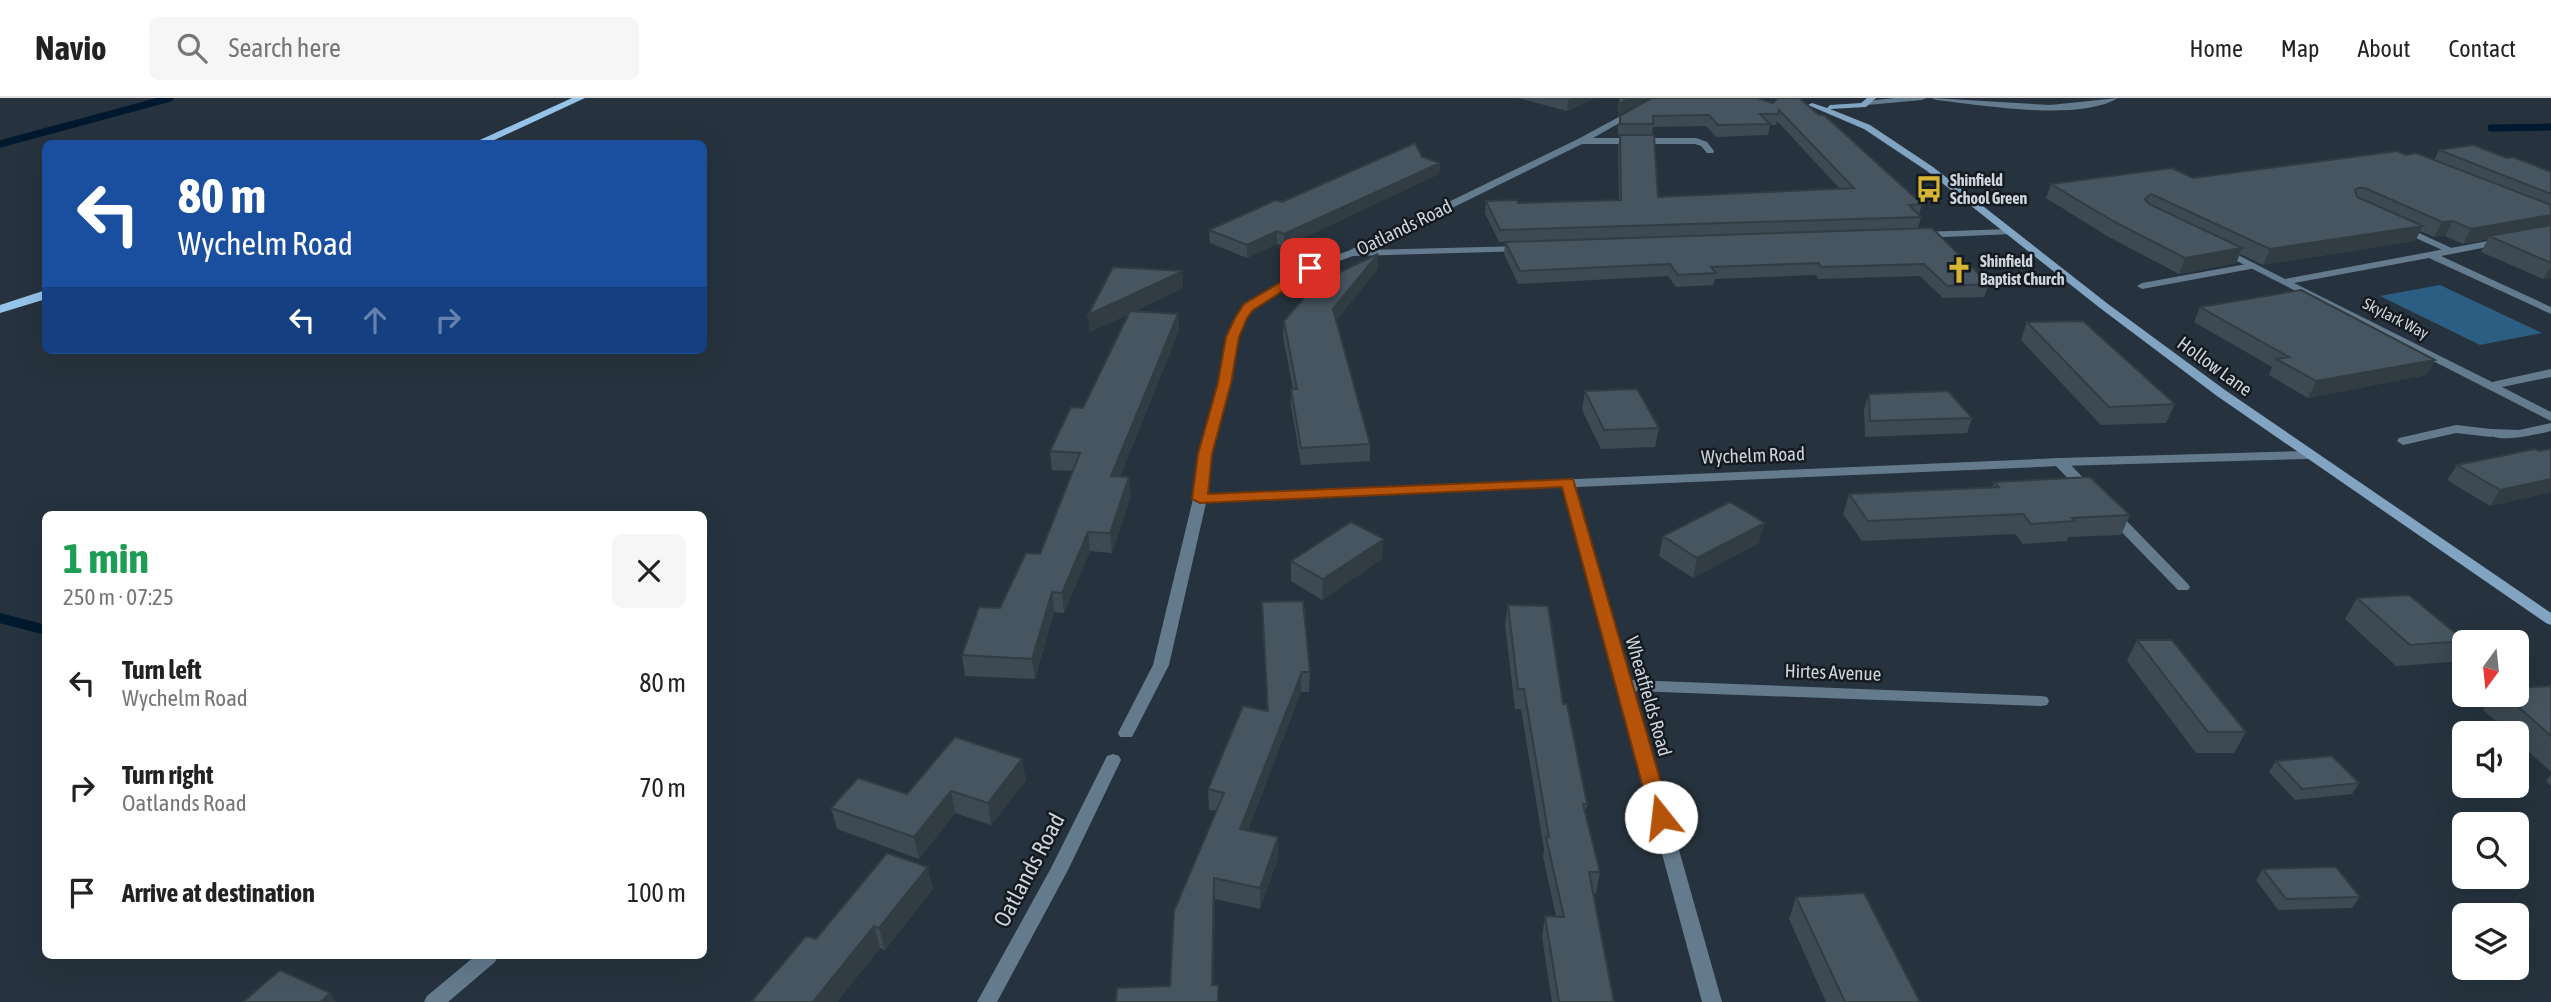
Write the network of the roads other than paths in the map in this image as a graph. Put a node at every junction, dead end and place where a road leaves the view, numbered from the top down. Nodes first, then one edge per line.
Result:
1 (580, 98) edge
2 (1660, 98) edge
3 (1922, 98) edge
4 (1936, 98) edge
5 (2114, 98) edge
6 (1867, 102) edge
7 (1867, 127) junction
8 (485, 140) edge
9 (1581, 141) junction
10 (1710, 151) dead end
11 (2391, 223) edge
12 (2011, 232) junction
13 (1903, 236) edge
14 (2519, 238) edge
15 (1534, 248) edge
16 (2222, 251) edge
17 (2453, 251) junction
18 (1352, 253) junction
19 (2431, 255) junction
20 (2252, 266) junction
21 (2285, 282) junction
22 (2142, 286) dead end
23 (42, 295) edge
24 (0, 309) edge
25 (2551, 311) edge
26 (2551, 373) edge
27 (2492, 386) junction
28 (2551, 417) edge
29 (2551, 427) edge
30 (2403, 441) dead end
31 (2308, 455) junction
32 (2060, 462) junction
33 (1568, 482) junction
34 (1200, 499) junction
35 (2183, 587) dead end
36 (2551, 620) edge
37 (1624, 685) junction
38 (2041, 701) dead end
39 (1126, 733) dead end
40 (1113, 760) dead end
41 (484, 959) edge
42 (434, 1002) edge
43 (987, 1002) edge
44 (1713, 1002) edge

1 - 8 main road
2 - 9 street, Oatlands Road
3 - 6 street
4 - 5 street
6 - 7 main road
6 - 7 main road, Hollow Lane
7 - 12 main road, Hollow Lane
9 - 10 street
9 - 18 street, Oatlands Road
11 - 17 street
12 - 13 street
12 - 31 main road, Hollow Lane
14 - 17 street, Skylark Way
15 - 18 street
16 - 20 street, Skylark Way
17 - 19 street, Skylark Way
18 - 34 street, Oatlands Road
19 - 21 street, Skylark Way
19 - 25 street
20 - 21 street, Skylark Way
20 - 22 street
21 - 27 street, Skylark Way
23 - 24 main road
26 - 27 street
27 - 28 street, Skylark Way
29 - 30 street
31 - 32 street, Wychelm Road
31 - 36 main road, Hollow Lane
32 - 33 street, Wychelm Road
32 - 35 street
33 - 34 street, Wychelm Road
33 - 37 street, Wheatfields Road
34 - 39 street, Oatlands Road
37 - 38 street, Hirtes Avenue
37 - 44 street, Wheatfields Road
40 - 43 street, Oatlands Road
41 - 42 street

